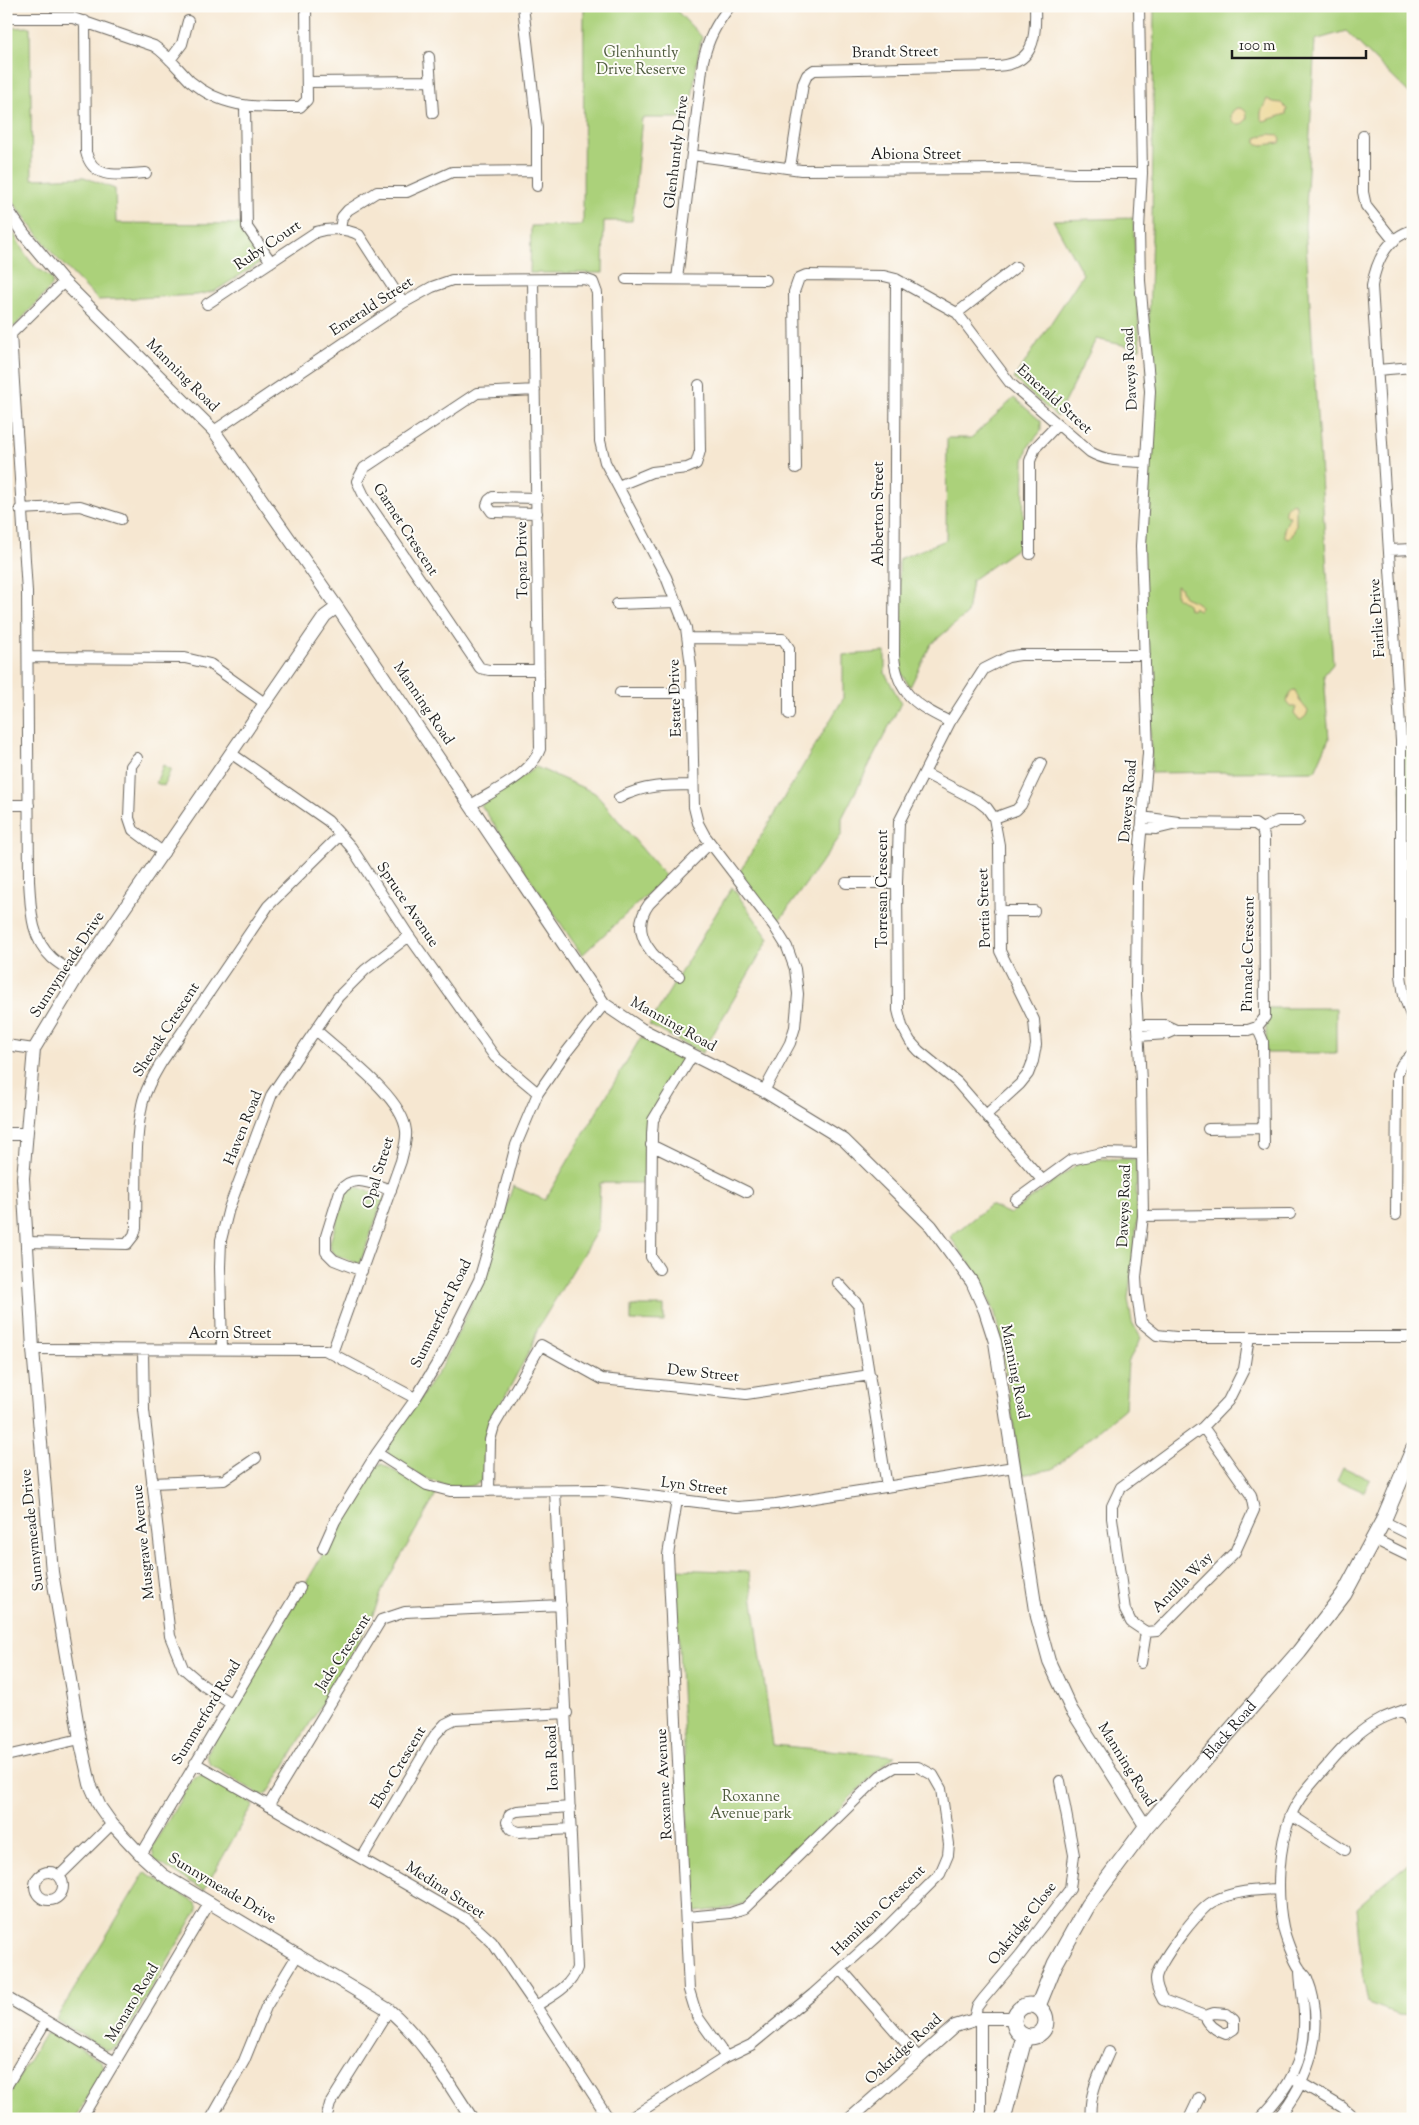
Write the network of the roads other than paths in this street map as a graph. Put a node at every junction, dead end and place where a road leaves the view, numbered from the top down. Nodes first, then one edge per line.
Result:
1 (306, 6) edge
2 (523, 6) edge
3 (730, 6) edge
4 (1036, 6) edge
5 (1139, 6) edge
6 (6, 18) edge
7 (86, 21) junction
8 (188, 21) dead end
9 (429, 57) dead end
10 (170, 60) junction
11 (430, 81) junction
12 (307, 82) junction
13 (245, 107) junction
14 (433, 113) dead end
15 (1363, 136) dead end
16 (692, 155) junction
17 (790, 168) junction
18 (537, 171) junction
19 (146, 173) dead end
20 (1142, 173) junction
21 (538, 186) dead end
22 (6, 208) edge
23 (340, 230) junction
24 (1413, 230) edge
25 (1394, 241) junction
26 (271, 262) junction
27 (1016, 267) dead end
28 (896, 278) junction
29 (626, 279) dead end
30 (677, 279) junction
31 (533, 280) junction
32 (766, 280) dead end
33 (64, 282) junction
34 (596, 286) joint
35 (403, 302) junction
36 (207, 304) dead end
37 (957, 313) junction
38 (8, 334) edge
39 (1413, 367) edge
40 (1377, 370) junction
41 (698, 384) dead end
42 (535, 390) junction
43 (1057, 424) junction
44 (214, 431) junction
45 (1145, 462) junction
46 (796, 468) dead end
47 (618, 486) junction
48 (537, 498) junction
49 (20, 509) junction
50 (537, 513) junction
51 (121, 519) dead end
52 (1413, 549) edge
53 (1389, 550) junction
54 (1030, 554) dead end
55 (677, 602) junction
56 (617, 604) dead end
57 (337, 607) junction
58 (688, 638) junction
59 (1144, 656) junction
60 (28, 657) junction
61 (539, 670) junction
62 (620, 693) dead end
63 (692, 693) junction
64 (266, 704) junction
65 (789, 714) dead end
66 (950, 722) junction
67 (1401, 741) junction
68 (1413, 741) edge
69 (232, 754) junction
70 (137, 758) dead end
71 (1041, 763) dead end
72 (924, 773) junction
73 (693, 786) junction
74 (619, 798) dead end
75 (6, 805) edge
76 (29, 805) junction
77 (471, 805) junction
78 (1142, 817) junction
79 (994, 818) junction
80 (1299, 821) dead end
81 (1181, 824) junction
82 (1141, 828) junction
83 (1262, 829) junction
84 (340, 835) junction
85 (710, 843) junction
86 (164, 852) junction
87 (846, 883) dead end
88 (897, 883) junction
89 (999, 911) junction
90 (1034, 911) dead end
91 (409, 936) junction
92 (78, 976) junction
93 (679, 976) dead end
94 (604, 1004) junction
95 (1413, 1021) edge
96 (1137, 1025) junction
97 (1257, 1027) junction
98 (316, 1030) junction
99 (1176, 1030) junction
100 (1138, 1036) junction
101 (6, 1045) edge
102 (34, 1049) junction
103 (1413, 1053) edge
104 (692, 1056) junction
105 (764, 1091) junction
106 (538, 1092) junction
107 (987, 1114) junction
108 (1264, 1128) junction
109 (1208, 1129) dead end
110 (6, 1134) edge
111 (25, 1134) junction
112 (651, 1144) junction
113 (1264, 1146) dead end
114 (1142, 1154) junction
115 (1042, 1180) junction
116 (391, 1190) junction
117 (747, 1192) dead end
118 (1016, 1200) dead end
119 (1290, 1214) dead end
120 (1396, 1215) dead end
121 (1143, 1216) junction
122 (26, 1242) junction
123 (659, 1269) dead end
124 (362, 1271) junction
125 (838, 1283) dead end
126 (1249, 1337) junction
127 (1413, 1337) edge
128 (33, 1349) junction
129 (222, 1349) junction
130 (143, 1350) junction
131 (332, 1353) junction
132 (870, 1375) junction
133 (415, 1398) junction
134 (1203, 1427) junction
135 (1413, 1450) edge
136 (377, 1453) junction
137 (256, 1458) dead end
138 (1014, 1467) junction
139 (152, 1483) junction
140 (887, 1487) junction
141 (555, 1490) junction
142 (489, 1491) junction
143 (677, 1500) junction
144 (1383, 1521) junction
145 (1413, 1536) edge
146 (1374, 1540) junction
147 (323, 1548) dead end
148 (1413, 1558) edge
149 (300, 1588) dead end
150 (561, 1605) junction
151 (1146, 1632) junction
152 (1141, 1664) dead end
153 (230, 1704) junction
154 (1409, 1708) edge
155 (566, 1713) junction
156 (1413, 1731) edge
157 (80, 1739) junction
158 (6, 1756) edge
159 (195, 1763) junction
160 (1060, 1781) dead end
161 (268, 1806) junction
162 (570, 1807) junction
163 (1291, 1815) junction
164 (112, 1824) junction
165 (1146, 1827) junction
166 (571, 1829) junction
167 (1344, 1850) dead end
168 (141, 1855) junction
169 (362, 1858) junction
170 (59, 1876) dead end
171 (1279, 1889) junction
172 (210, 1902) junction
173 (686, 1917) junction
174 (298, 1954) junction
175 (841, 1969) junction
176 (1300, 1969) junction
177 (6, 1997) edge
178 (536, 2006) junction
179 (1038, 2006) junction
180 (389, 2010) junction
181 (1205, 2016) dead end
182 (977, 2018) junction
183 (1014, 2018) junction
184 (46, 2021) junction
185 (1025, 2036) junction
186 (1109, 2052) dead end
187 (726, 2057) junction
188 (919, 2058) junction
189 (115, 2062) junction
190 (1292, 2078) junction
191 (1302, 2083) junction
192 (6, 2087) edge
193 (1199, 2098) dead end
194 (81, 2119) edge
195 (211, 2119) edge
196 (326, 2119) edge
197 (472, 2119) edge
198 (609, 2119) edge
199 (629, 2119) edge
200 (850, 2119) edge
201 (981, 2119) edge
202 (1003, 2119) edge
203 (1092, 2119) edge
204 (1189, 2119) edge
205 (1259, 2119) edge
206 (1277, 2119) edge
207 (1356, 2119) edge

1 - 12 street
2 - 18 street
3 - 16 street, Glenhuntly Drive
4 - 17 street, Brandt Street
5 - 20 street, Daveys Road
6 - 7 street
7 - 10 street
7 - 19 street
8 - 10 street
9 - 11 street
10 - 13 street
11 - 12 street
11 - 14 street
12 - 13 street
13 - 26 street
15 - 25 street
16 - 17 street, Abiona Street
16 - 30 street, Glenhuntly Drive
17 - 20 street, Abiona Street
18 - 21 street
18 - 23 street
20 - 45 street, Daveys Road
22 - 33 street, Manning Road
23 - 26 street, Ruby Court
23 - 35 street, Ruby Court
24 - 25 street, Fairlie Drive
25 - 40 street, Fairlie Drive
26 - 36 street, Ruby Court
27 - 37 street
28 - 37 street, Emerald Street
28 - 46 street, Emerald Street
28 - 66 street, Abberton Street
29 - 30 street
30 - 32 street
31 - 34 street, Emerald Street
31 - 35 street, Emerald Street
31 - 42 street, Topaz Drive
33 - 38 street
33 - 44 street, Manning Road
34 - 47 street, Estate Drive
35 - 44 street, Emerald Street
37 - 43 street, Emerald Street
38 - 49 street
39 - 40 street
40 - 53 street, Fairlie Drive
41 - 47 street
42 - 48 street, Topaz Drive
42 - 61 street, Garnet Crescent
43 - 45 street, Emerald Street
43 - 54 street
44 - 57 street, Manning Road
45 - 59 street, Daveys Road
47 - 55 street, Estate Drive
48 - 50 street, Topaz Drive
48 - 50 street
49 - 51 street
49 - 60 street
50 - 61 street, Topaz Drive
52 - 53 street
53 - 67 street, Fairlie Drive
55 - 56 street
55 - 58 street, Estate Drive
57 - 64 street, Sunnymeade Drive
57 - 77 street, Manning Road
58 - 63 street, Estate Drive
58 - 65 street
59 - 66 street, Torresan Crescent
59 - 78 street, Daveys Road
60 - 64 street
60 - 76 street
61 - 77 street, Topaz Drive
62 - 63 street
63 - 73 street, Estate Drive
64 - 69 street, Sunnymeade Drive
66 - 72 street, Torresan Crescent
67 - 68 street
67 - 95 street, Fairlie Drive
69 - 84 street, Spruce Avenue
69 - 86 street, Sunnymeade Drive
70 - 86 street
71 - 79 street
72 - 79 street
72 - 88 street, Torresan Crescent
73 - 74 street
73 - 85 street, Estate Drive
75 - 76 street
76 - 92 street
77 - 94 street, Manning Road
78 - 81 street
78 - 82 street, Daveys Road
79 - 89 street, Portia Street
80 - 83 street
81 - 82 street
81 - 83 street
82 - 96 street, Daveys Road
83 - 97 street, Pinnacle Crescent
84 - 91 street, Spruce Avenue
84 - 122 street, Sheoak Crescent
85 - 93 street
85 - 105 street, Estate Drive
86 - 92 street, Sunnymeade Drive
87 - 88 street
88 - 107 street, Torresan Crescent
89 - 90 street
89 - 107 street, Portia Street
91 - 98 street, Haven Road
91 - 106 street, Spruce Avenue
92 - 102 street, Sunnymeade Drive
94 - 104 street, Manning Road
94 - 106 street, Summerford Road
96 - 99 street, Pinnacle Crescent
96 - 100 street, Daveys Road
97 - 99 street, Pinnacle Crescent
97 - 108 street
98 - 116 street, Opal Street
98 - 129 street, Haven Road
99 - 100 street, Pinnacle Crescent
100 - 114 street, Daveys Road
101 - 102 street
102 - 111 street, Sunnymeade Drive
103 - 120 street
104 - 105 street, Manning Road
104 - 112 street
105 - 138 street, Manning Road
106 - 133 street, Summerford Road
107 - 115 street, Torresan Crescent
108 - 109 street
108 - 113 street
110 - 111 street
111 - 122 street, Sunnymeade Drive
112 - 117 street
112 - 123 street
114 - 115 street
114 - 121 street, Daveys Road
115 - 118 street
116 - 124 street, Opal Street
116 - 124 street
119 - 121 street
121 - 126 street, Daveys Road
122 - 128 street, Sunnymeade Drive
124 - 131 street, Opal Street
125 - 132 street
126 - 127 street, Daveys Road
126 - 134 street, Antilla Way
128 - 130 street, Acorn Street
128 - 157 street, Sunnymeade Drive
129 - 130 street, Acorn Street
129 - 131 street, Acorn Street
130 - 139 street, Musgrave Avenue
131 - 133 street, Acorn Street
132 - 140 street
132 - 142 street, Dew Street
133 - 136 street, Summerford Road
134 - 151 street, Antilla Way
134 - 151 street, Antilla Way
135 - 144 main road, Black Road
136 - 142 street, Lyn Street
136 - 147 street, Summerford Road
137 - 139 street
138 - 140 street, Lyn Street
138 - 165 street, Manning Road
139 - 153 street, Musgrave Avenue
140 - 143 street, Lyn Street
141 - 142 street, Lyn Street
141 - 143 street, Lyn Street
141 - 150 street, Iona Road
143 - 173 street, Roxanne Avenue
144 - 145 street
144 - 146 main road, Black Road
146 - 148 street
146 - 165 main road, Black Road
149 - 153 street, Summerford Road
150 - 155 street, Iona Road
150 - 161 street, Jade Crescent
151 - 152 street
153 - 159 street, Summerford Road
154 - 156 street
154 - 163 street
155 - 162 street, Iona Road
155 - 169 street, Ebor Crescent
157 - 158 street
157 - 164 street, Sunnymeade Drive
159 - 161 street, Medina Street
159 - 168 street, Summerford Road
160 - 182 street, Oakridge Close
161 - 169 street, Medina Street
162 - 166 street, Iona Road
162 - 166 street
163 - 167 street
163 - 171 street
164 - 168 street, Sunnymeade Drive
164 - 170 street
165 - 179 main road, Black Road
166 - 178 street, Iona Road
168 - 172 street, Sunnymeade Drive
169 - 178 street, Medina Street
171 - 176 street
171 - 181 street
172 - 174 street, Sunnymeade Drive
172 - 189 street, Monaro Road
173 - 175 street, Hamilton Crescent
173 - 187 street, Roxanne Avenue
174 - 180 street, Sunnymeade Drive
174 - 195 street
175 - 187 street, Hamilton Crescent
175 - 188 street
176 - 190 street
176 - 191 street
177 - 184 street
178 - 198 street, Medina Street
179 - 183 main road
179 - 185 main road
180 - 196 street
180 - 197 street, Sunnymeade Drive
182 - 183 street, Oakridge Road
182 - 188 street, Oakridge Road
182 - 201 street
183 - 185 main road
184 - 189 street
184 - 192 street
185 - 202 main road
186 - 203 street
187 - 199 street, Hamilton Crescent
188 - 200 street, Oakridge Road
189 - 194 street, Monaro Road
190 - 191 street
190 - 205 street
191 - 206 street
191 - 207 street
193 - 204 street

